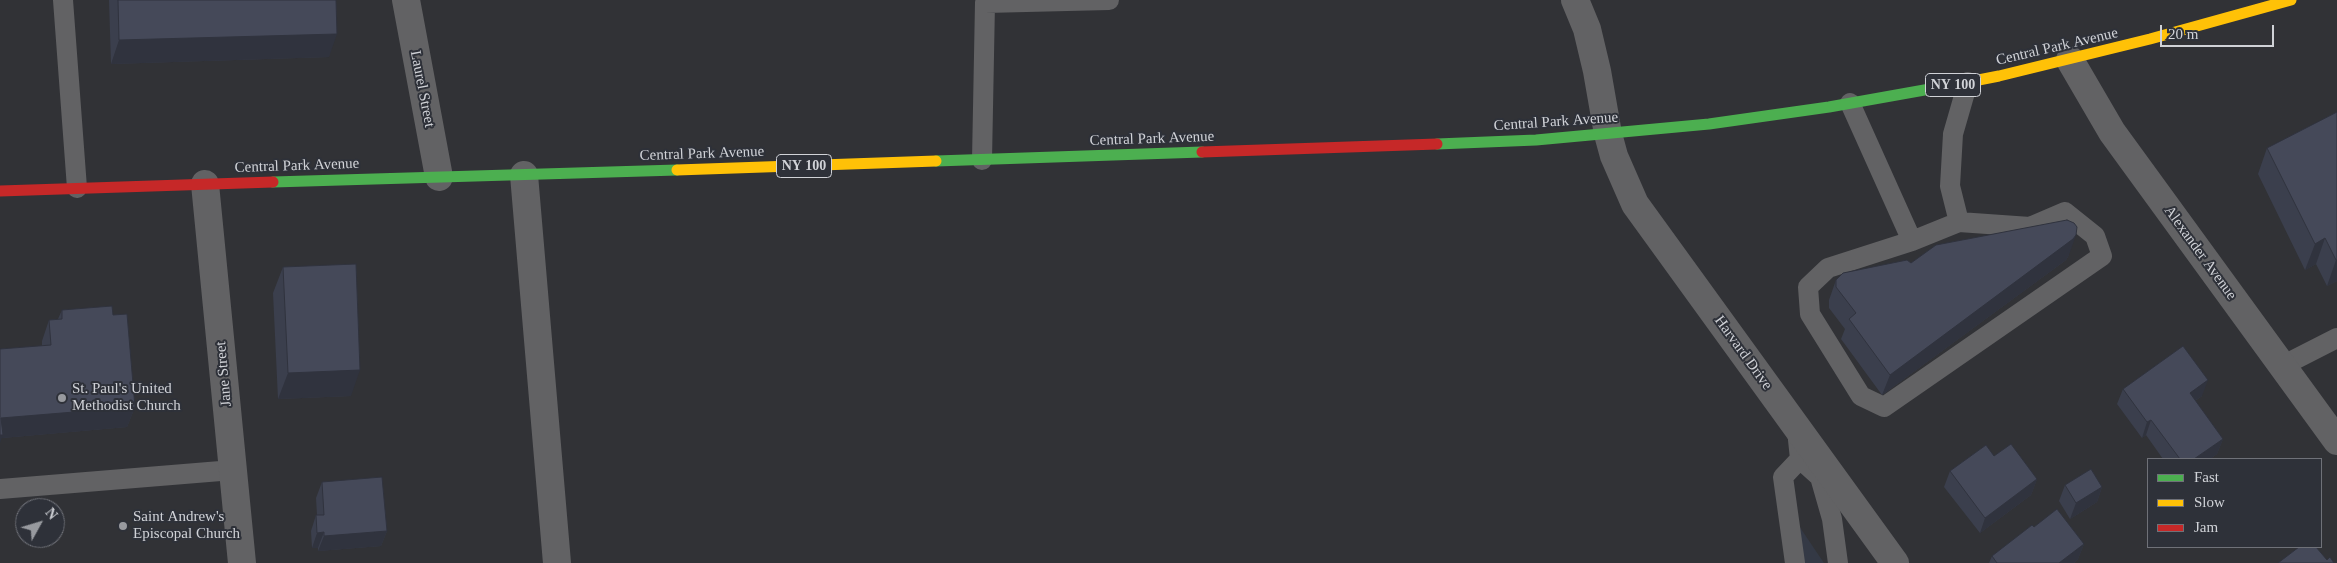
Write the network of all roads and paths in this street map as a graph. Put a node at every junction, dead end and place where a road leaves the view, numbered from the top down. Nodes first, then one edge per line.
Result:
1 (64, 0) edge
2 (406, 0) edge
3 (1109, 0) edge
4 (1575, 0) edge
5 (2291, 0) edge
6 (2070, 60) junction
7 (1968, 82) junction
8 (1850, 103) junction
9 (1608, 134) junction
10 (982, 160) junction
11 (524, 175) junction
12 (439, 177) junction
13 (205, 184) junction
14 (78, 188) junction
15 (0, 190) edge
16 (1959, 222) junction
17 (1912, 241) junction
18 (2337, 338) edge
19 (2282, 366) junction
20 (1797, 428) junction
21 (2337, 441) edge
22 (1800, 459) junction
23 (233, 470) junction
24 (0, 489) edge
25 (242, 563) edge
26 (557, 563) edge
27 (1796, 563) edge
28 (1838, 563) edge
29 (1895, 563) edge

1 - 14 lane
2 - 12 street, Laurel Street
3 - 10 lane
4 - 9 street, Harvard Drive
5 - 6 main road, Central Park Avenue / NY 100
6 - 7 main road, Central Park Avenue / NY 100
6 - 19 street, Alexander Avenue
7 - 8 main road, Central Park Avenue / NY 100
7 - 16 lane
8 - 9 main road, Central Park Avenue / NY 100
8 - 17 lane
9 - 10 main road, Central Park Avenue / NY 100
9 - 20 street, Harvard Drive
10 - 11 main road, Central Park Avenue / NY 100
11 - 12 main road, Central Park Avenue / NY 100
11 - 26 street
12 - 13 main road, Central Park Avenue / NY 100
13 - 14 main road, Central Park Avenue / NY 100
13 - 23 street, Jane Street
14 - 15 main road, Central Park Avenue / NY 100
16 - 17 lane
16 - 17 lane
18 - 19 lane
19 - 21 street, Alexander Avenue
20 - 22 lane
20 - 29 street, Harvard Drive
22 - 27 lane
22 - 28 lane
23 - 24 lane
23 - 25 street, Jane Street

